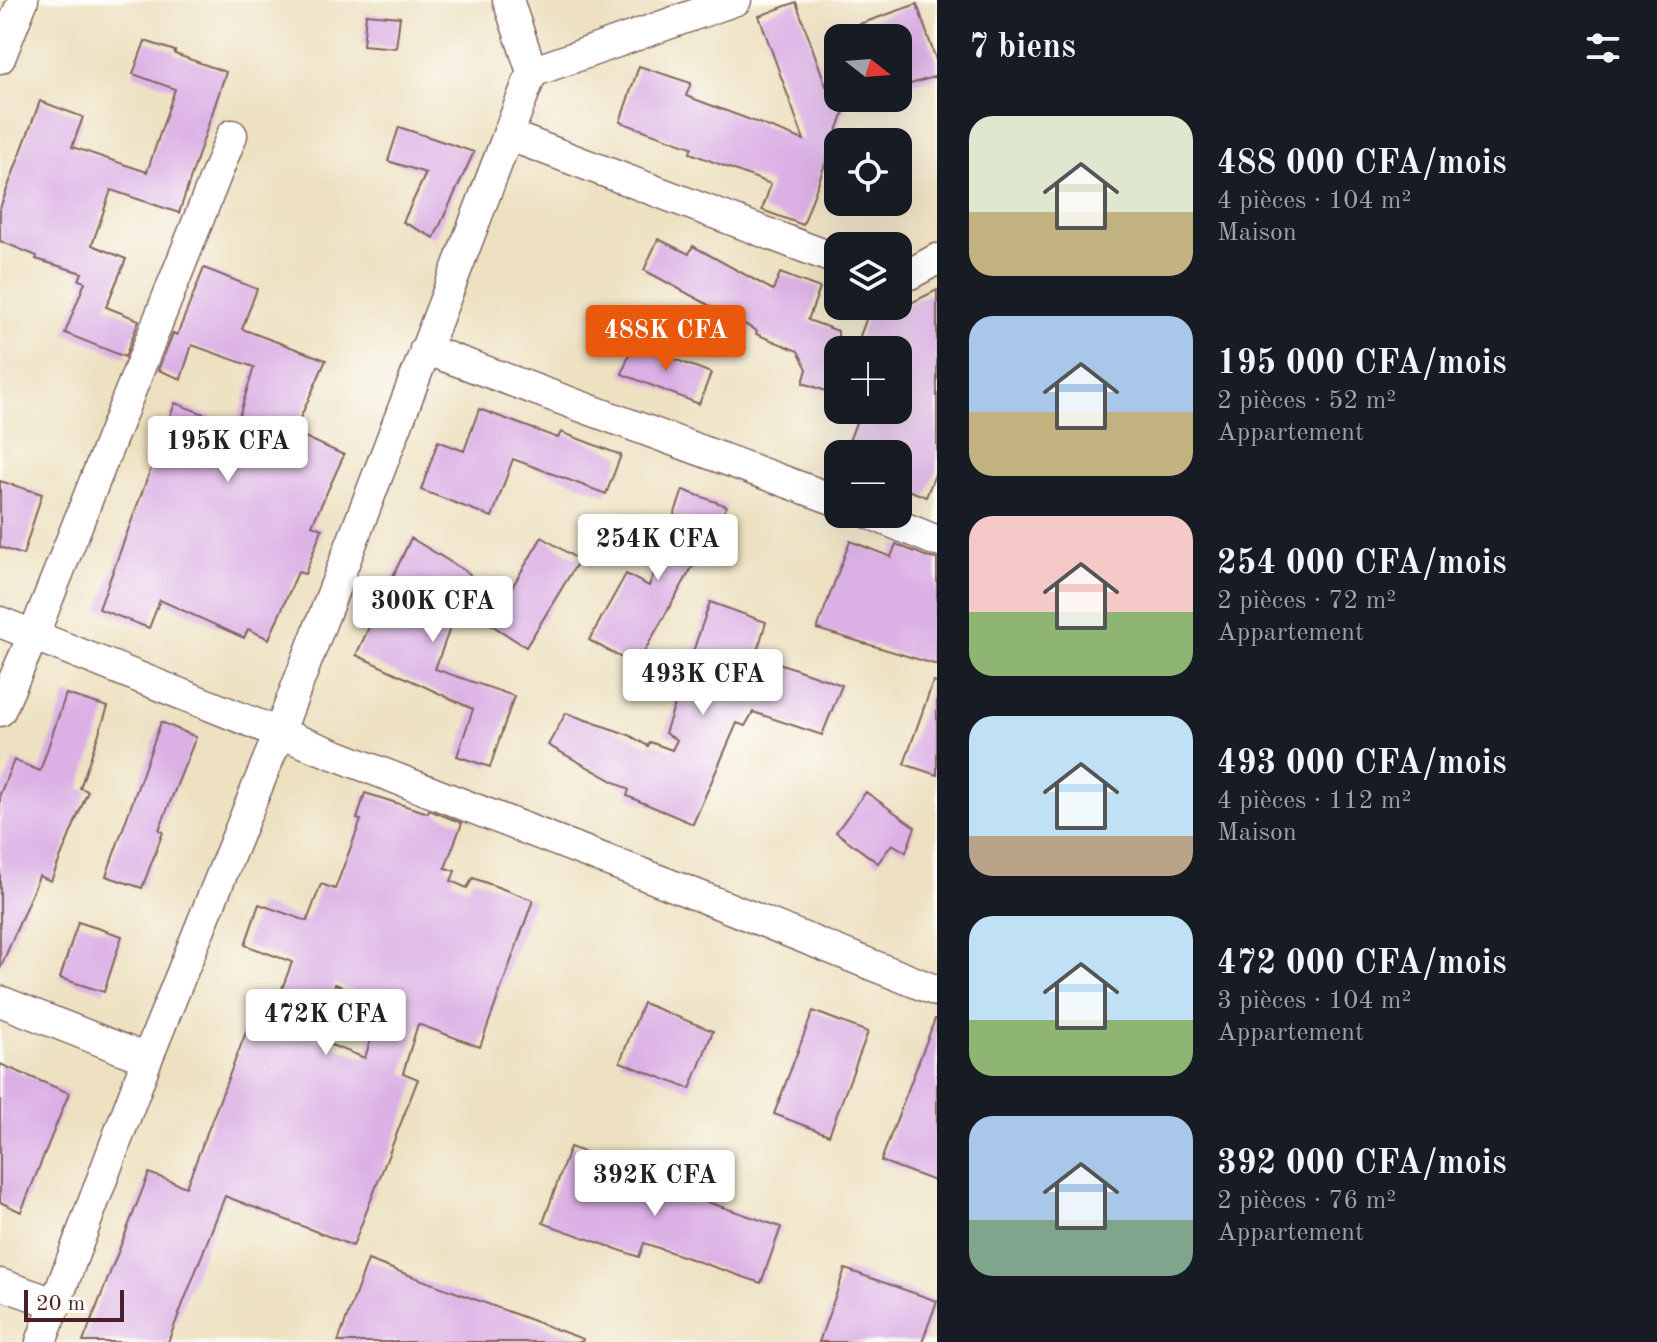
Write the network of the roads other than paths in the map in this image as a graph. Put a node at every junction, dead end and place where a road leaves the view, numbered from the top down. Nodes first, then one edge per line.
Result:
1 (23, 0) edge
2 (508, 0) edge
3 (736, 0) edge
4 (0, 58) edge
5 (532, 72) junction
6 (232, 135) dead end
7 (508, 135) junction
8 (824, 255) edge
9 (937, 259) edge
10 (912, 273) edge
11 (425, 349) junction
12 (824, 496) edge
13 (905, 528) edge
14 (937, 541) edge
15 (0, 622) edge
16 (34, 634) junction
17 (0, 711) edge
18 (279, 733) junction
19 (937, 991) edge
20 (0, 1001) edge
21 (147, 1059) junction
22 (0, 1284) edge
23 (57, 1304) junction
24 (41, 1342) edge

1 - 4 street
2 - 5 street
3 - 5 street
5 - 7 street
6 - 16 street
7 - 8 street
7 - 11 street
9 - 10 street
11 - 12 street
11 - 18 street
13 - 14 street
15 - 16 street
16 - 17 street
16 - 18 street
18 - 19 street
18 - 21 street
20 - 21 street
21 - 23 street
22 - 23 street
23 - 24 street

